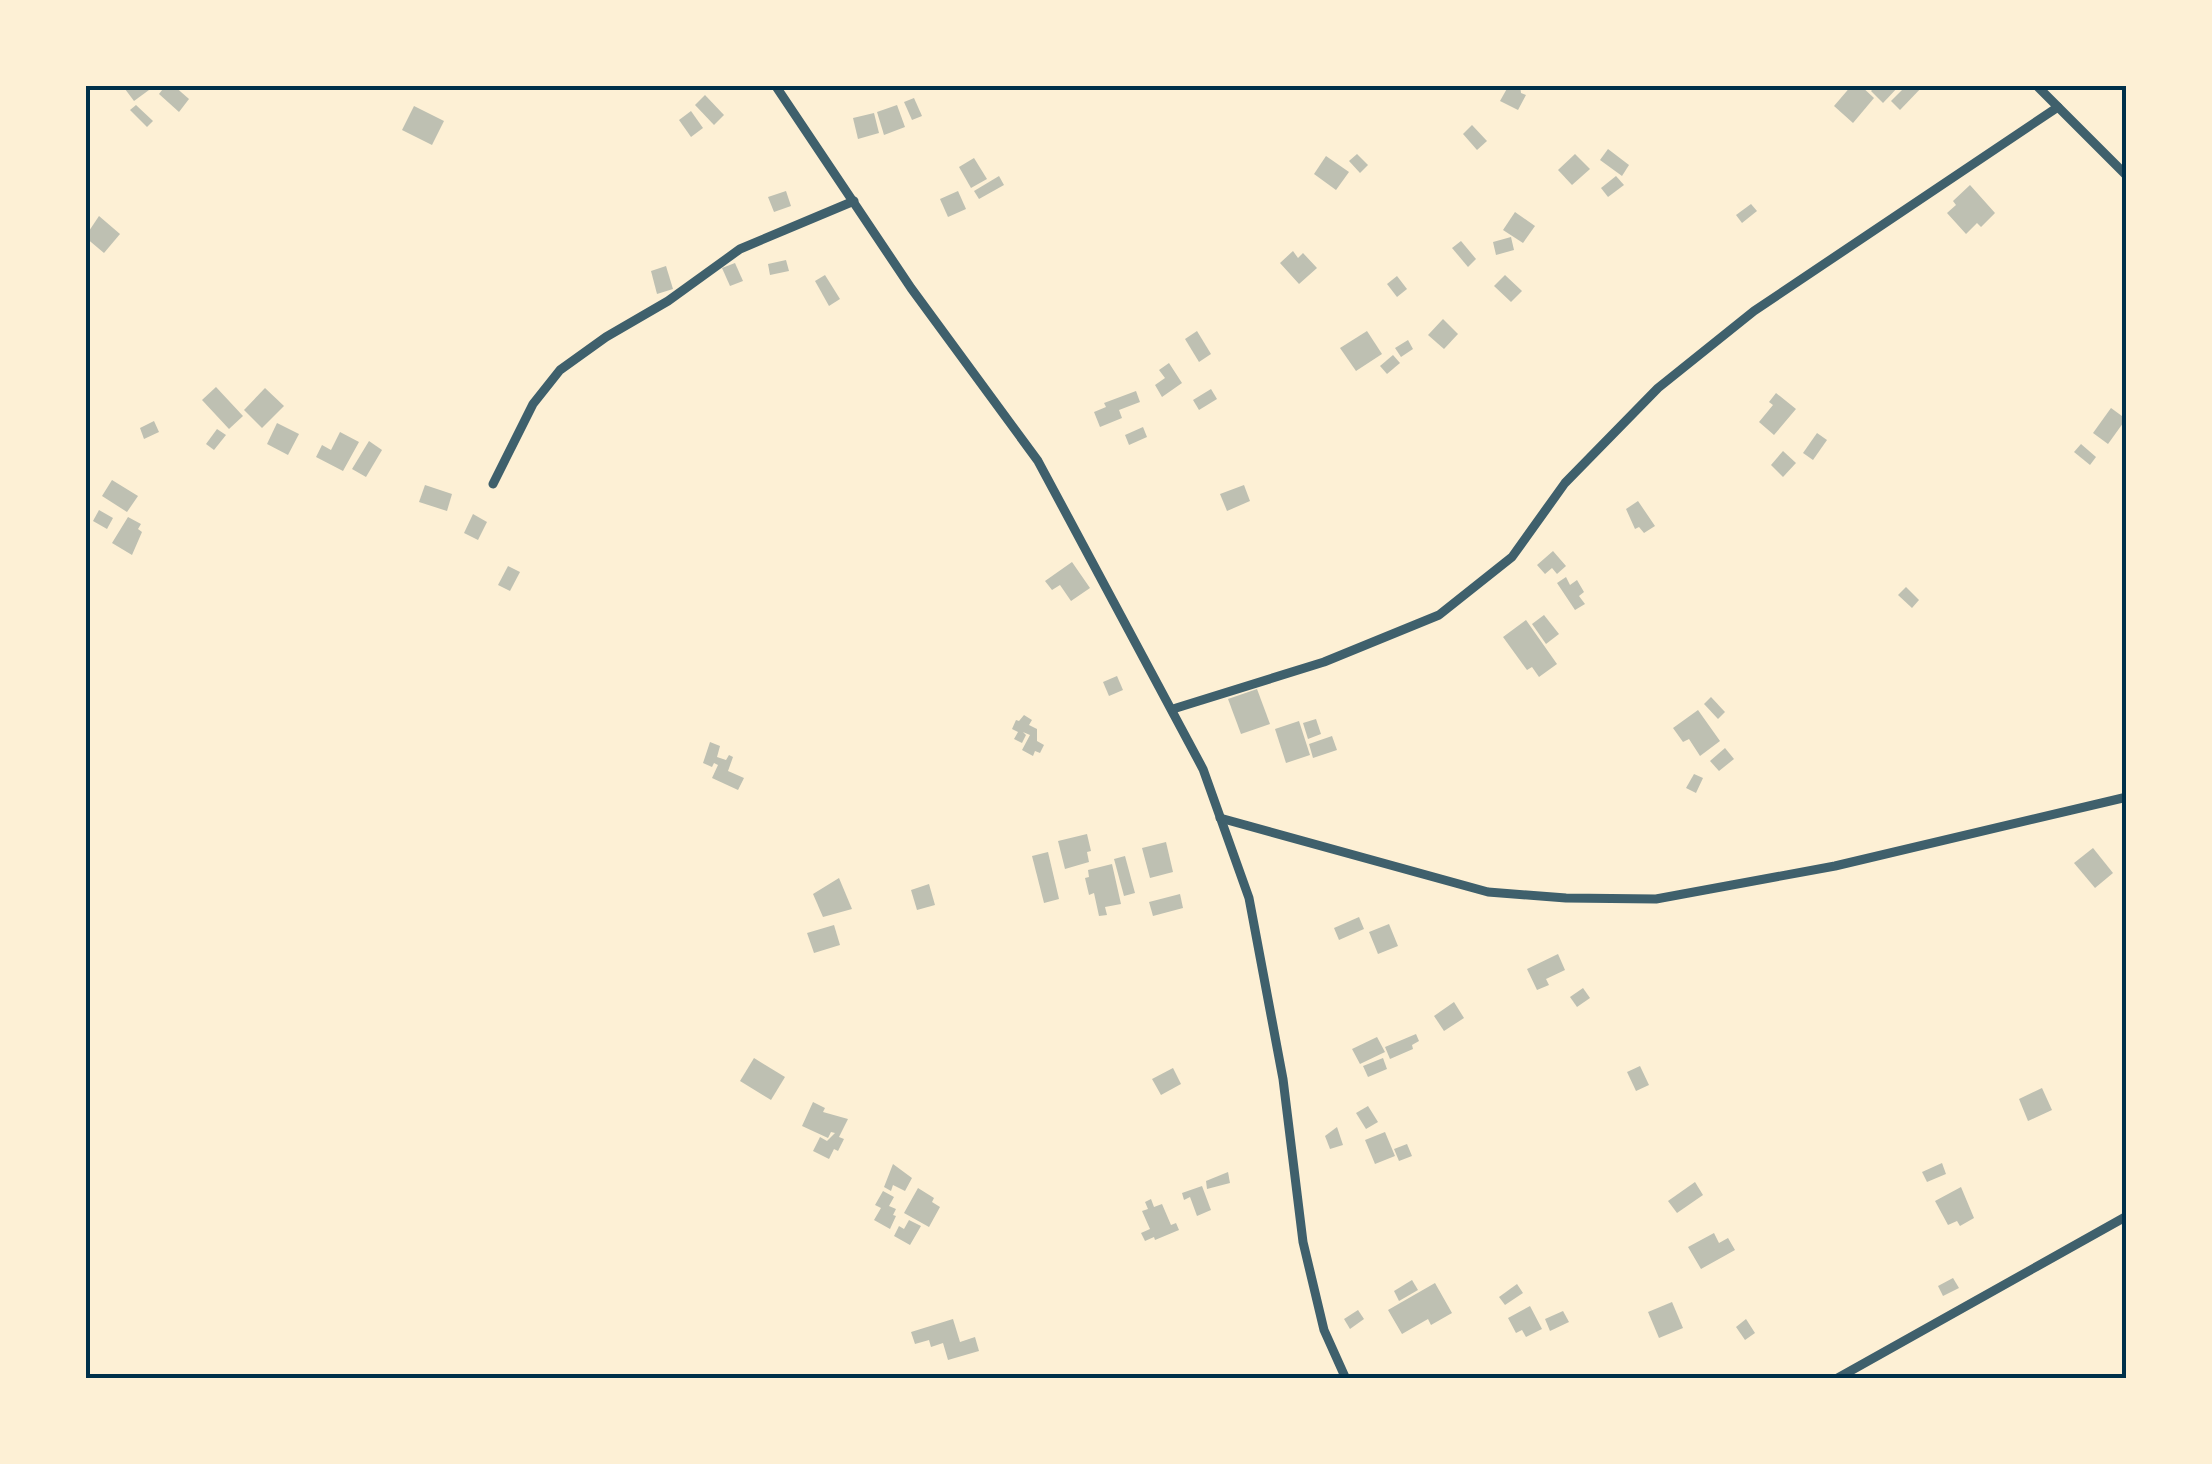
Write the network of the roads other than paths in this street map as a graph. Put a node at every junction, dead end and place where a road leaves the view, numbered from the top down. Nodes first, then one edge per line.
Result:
1 (775, 85) edge
2 (2036, 85) edge
3 (2058, 107) junction
4 (2127, 176) edge
5 (854, 201) junction
6 (494, 484) dead end
7 (1173, 709) junction
8 (2127, 798) edge
9 (1220, 818) junction
10 (2127, 1216) edge
11 (1346, 1379) edge
12 (1836, 1379) edge

1 - 5 street
2 - 3 street
3 - 4 street
3 - 7 street
5 - 6 street
5 - 7 street
7 - 9 street
8 - 9 street
9 - 11 street
10 - 12 street

